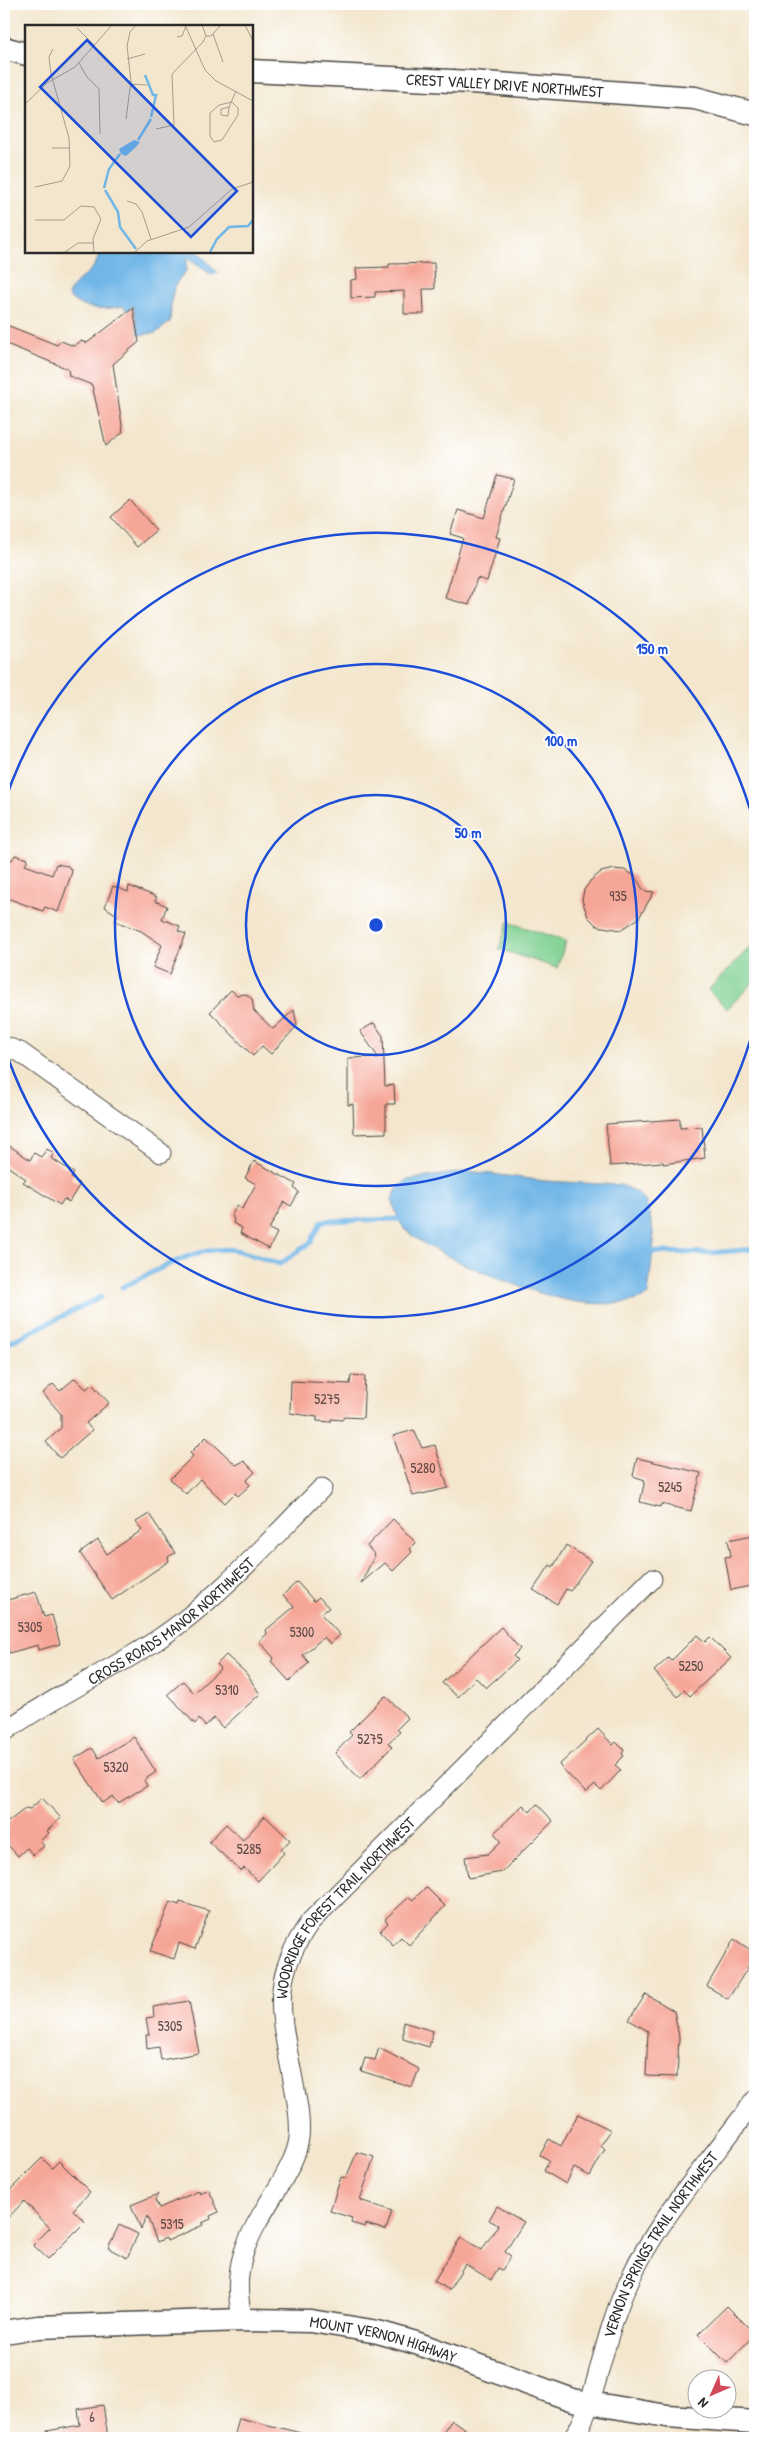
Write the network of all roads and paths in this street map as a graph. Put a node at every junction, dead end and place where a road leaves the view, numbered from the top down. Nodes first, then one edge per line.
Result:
1 (4, 48) edge
2 (25, 54) edge
3 (252, 71) edge
4 (755, 114) edge
5 (4, 1046) edge
6 (161, 1153) dead end
7 (322, 1488) dead end
8 (652, 1579) dead end
9 (4, 1732) edge
10 (755, 2100) edge
11 (243, 2320) junction
12 (4, 2332) edge
13 (590, 2403) junction
14 (755, 2422) edge
15 (573, 2438) edge

1 - 2 street
3 - 4 street, CREST VALLEY DRIVE NORTHWEST
5 - 6 street
7 - 9 street, CROSS ROADS MANOR NORTHWEST
8 - 11 street, WOODRIDGE FOREST TRAIL NORTHWEST
10 - 13 street, VERNON SPRINGS TRAIL NORTHWEST
11 - 12 street, MOUNT VERNON HIGHWAY
11 - 13 street, MOUNT VERNON HIGHWAY
13 - 14 street, MOUNT VERNON HIGHWAY
13 - 15 street, VERNON SPRINGS TRAIL NORTHWEST

